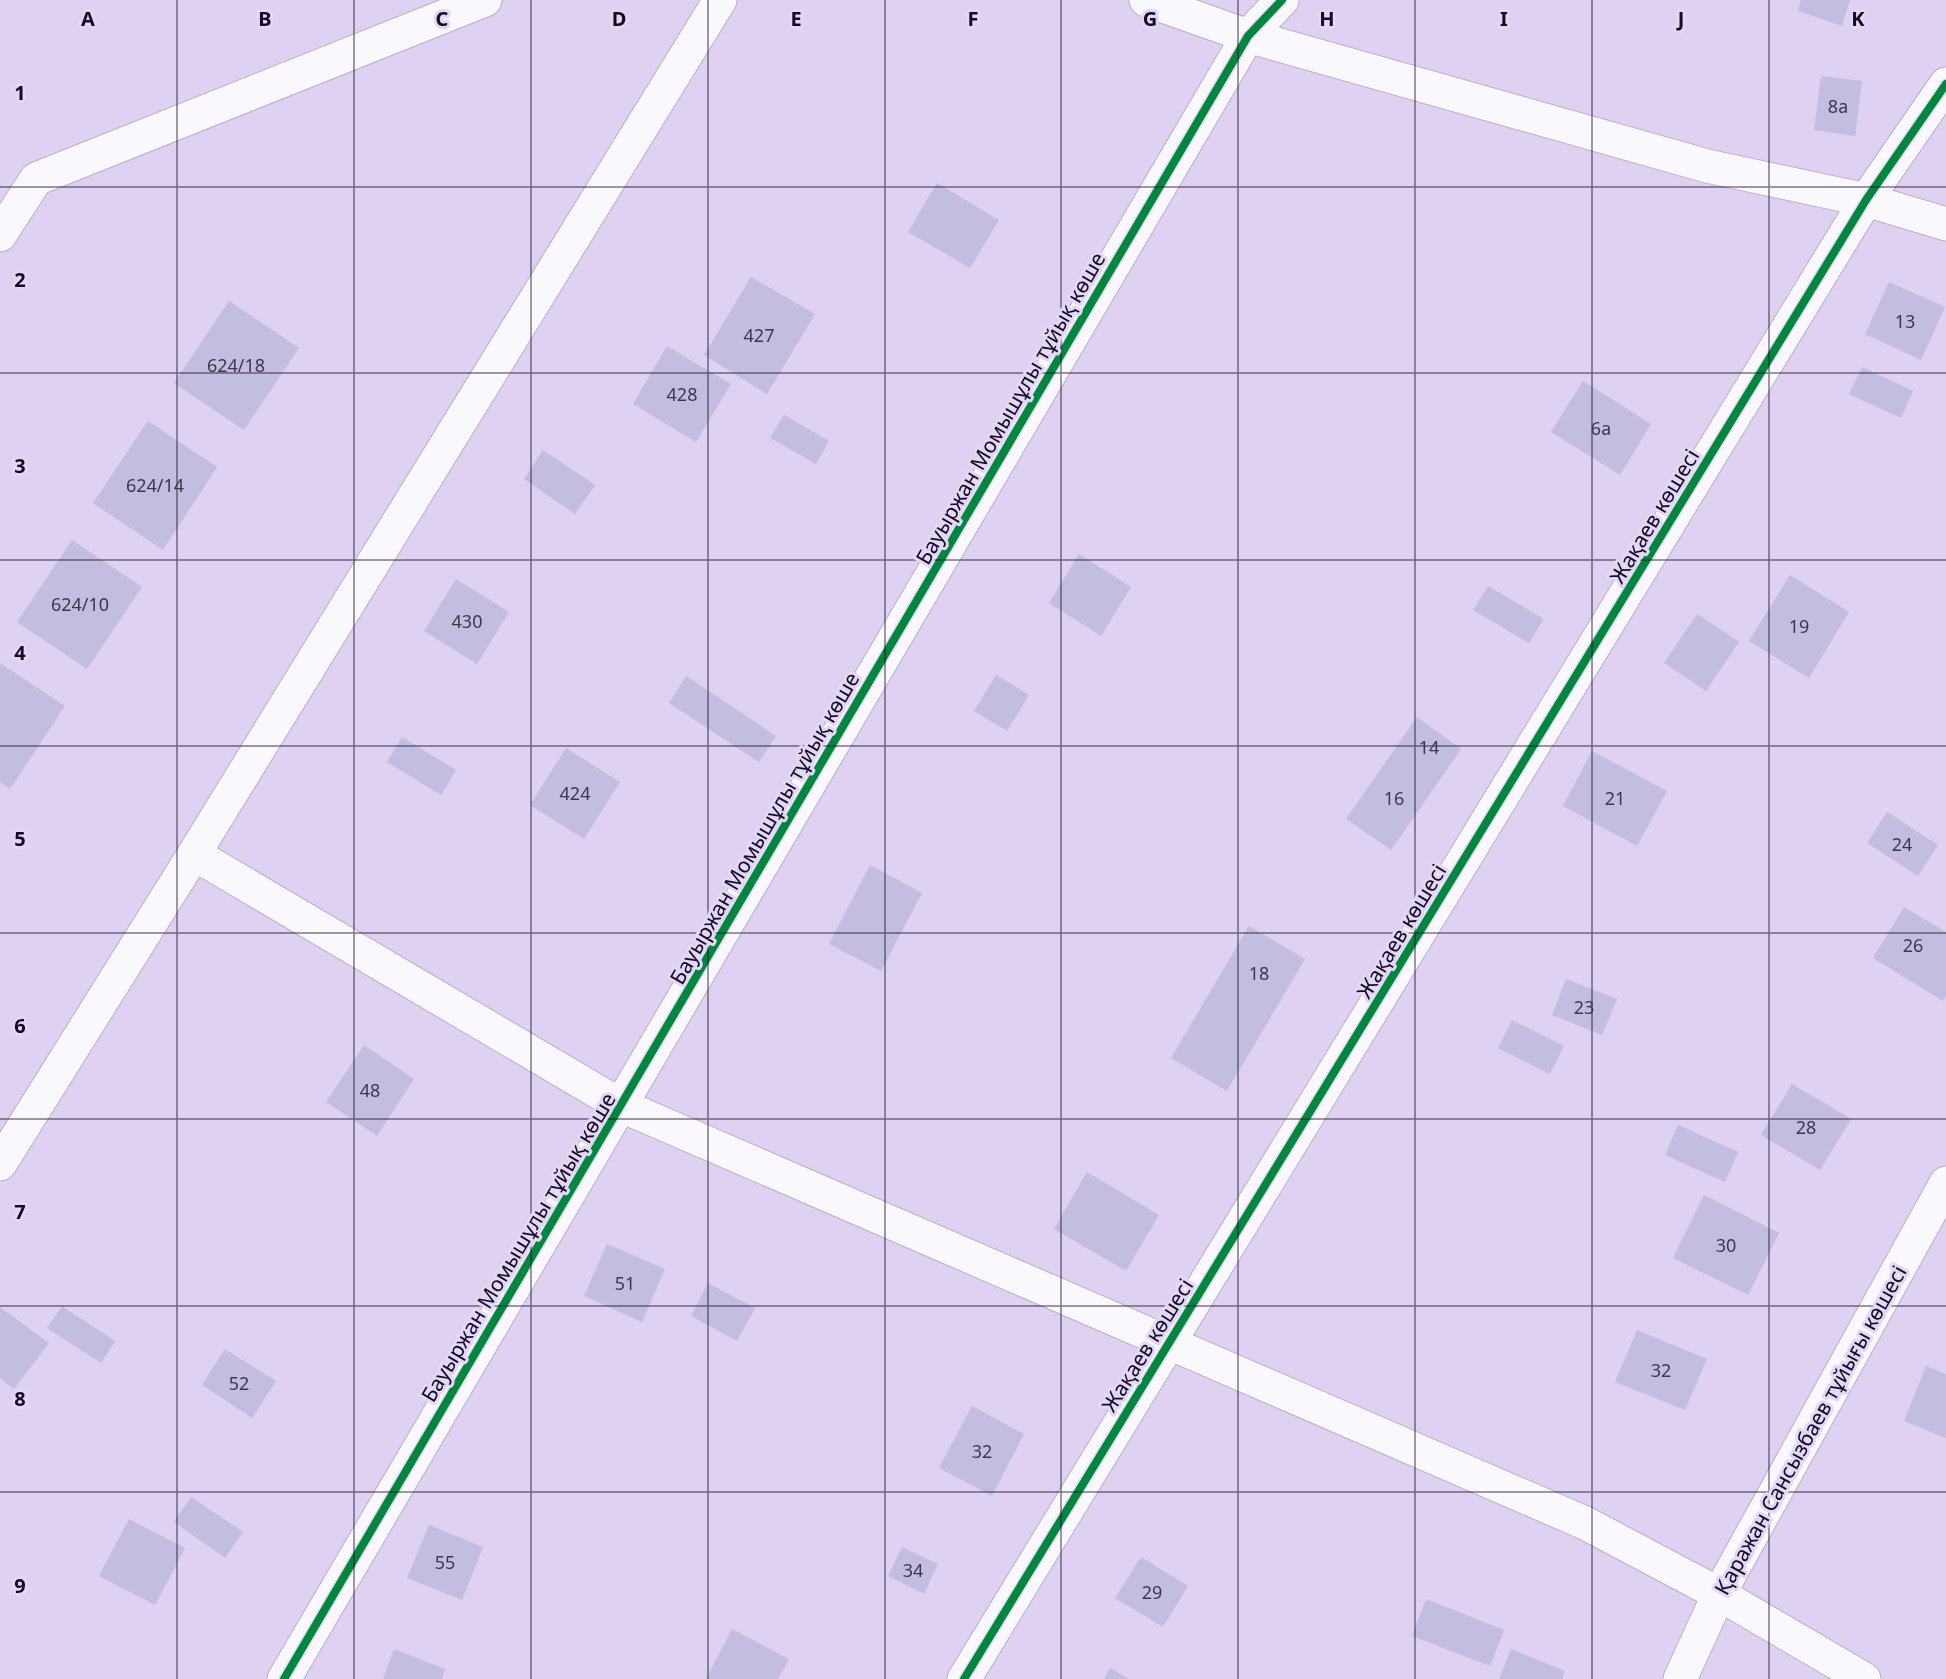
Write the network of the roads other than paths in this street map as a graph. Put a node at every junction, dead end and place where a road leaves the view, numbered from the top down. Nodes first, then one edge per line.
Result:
1 (485, 0) edge
2 (720, 0) edge
3 (1146, 0) edge
4 (1282, 0) edge
5 (1248, 36) junction
6 (1946, 84) edge
7 (36, 179) junction
8 (0, 188) edge
9 (1866, 200) junction
10 (1946, 224) edge
11 (0, 235) edge
12 (194, 854) junction
13 (622, 1106) junction
14 (0, 1164) edge
15 (1946, 1183) edge
16 (1169, 1343) junction
17 (1719, 1594) junction
18 (284, 1679) edge
19 (964, 1679) edge
20 (1680, 1679) edge
21 (1864, 1679) edge

1 - 7 street
2 - 12 street
3 - 5 street
4 - 5 street, Бауыржан Момышұлы тұйық көше
5 - 9 street
5 - 13 street, Бауыржан Момышұлы тұйық көше
6 - 9 street, Жақаев көшесі
7 - 8 street
7 - 11 street
9 - 10 street
9 - 16 street, Жақаев көшесі
12 - 13 street
12 - 14 street
13 - 16 street
13 - 18 street, Бауыржан Момышұлы тұйық көше
15 - 17 street, Қаражан Сансызбаев тұйығы көшесі
16 - 17 street
16 - 19 street, Жақаев көшесі
17 - 20 street, Қаражан Сансызбаев тұйығы көшесі
17 - 21 street

